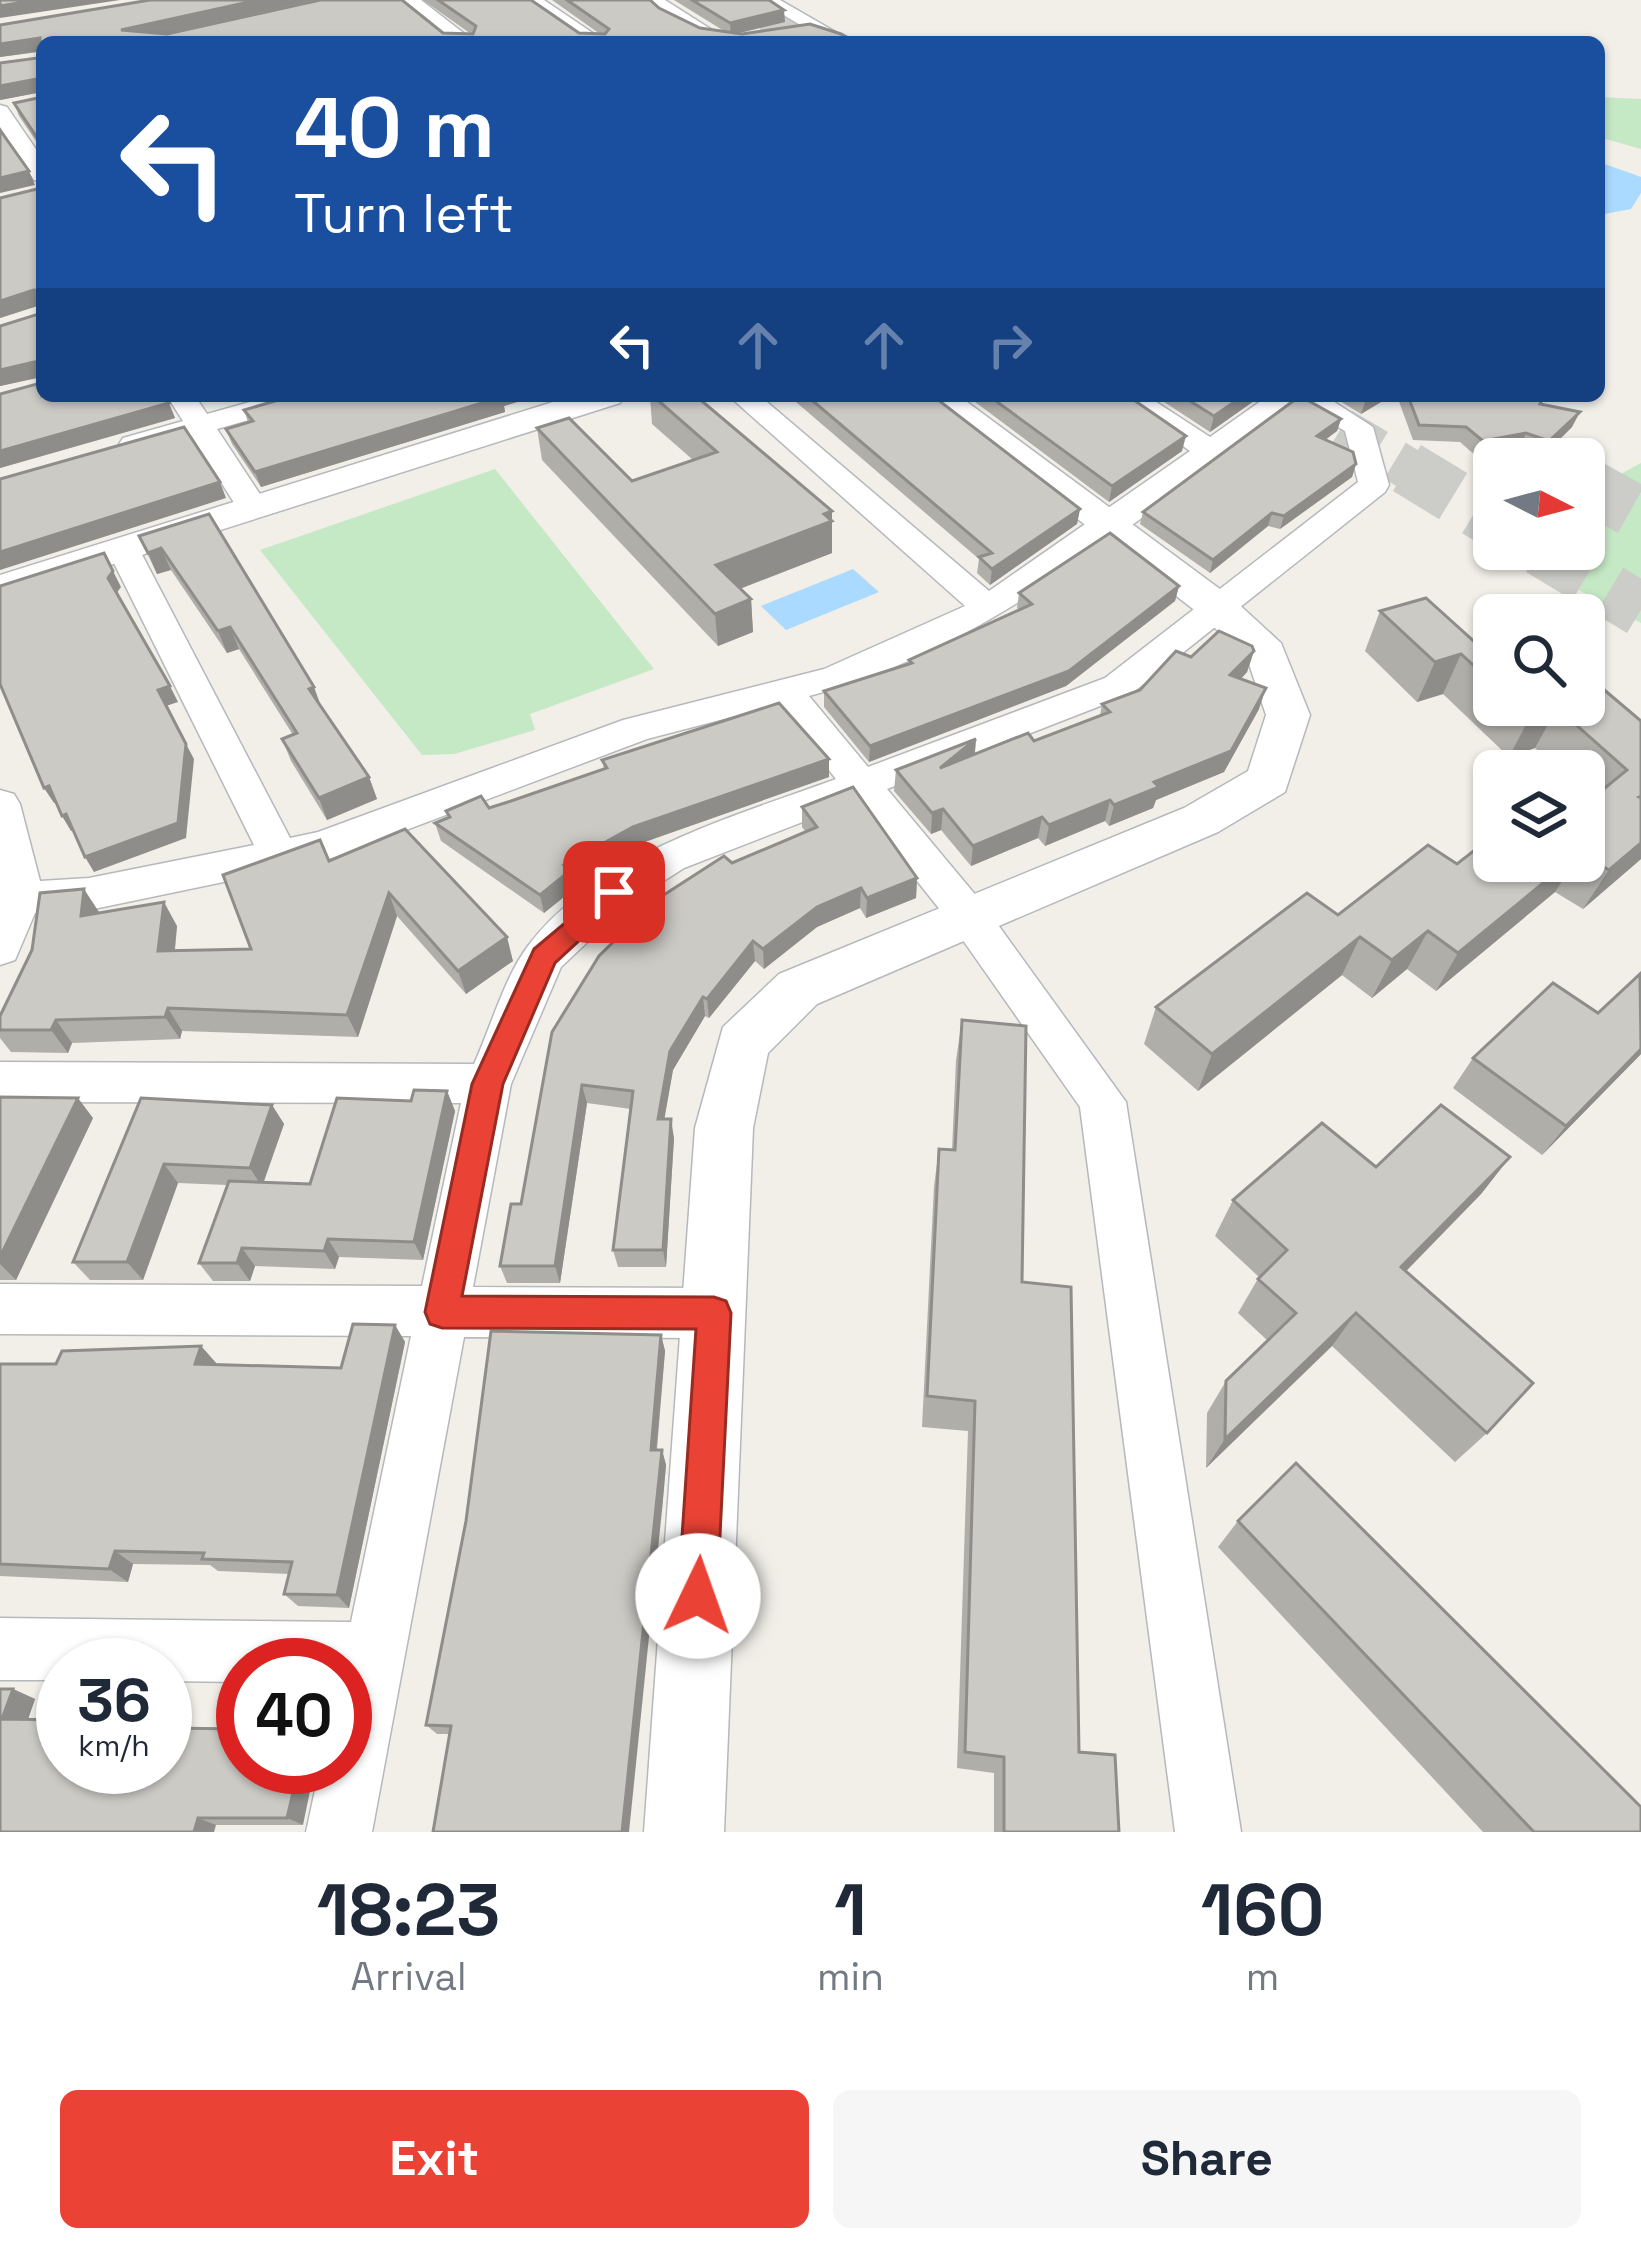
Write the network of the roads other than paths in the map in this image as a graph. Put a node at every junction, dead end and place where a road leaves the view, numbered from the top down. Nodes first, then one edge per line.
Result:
1 (407, 0) edge
2 (532, 0) edge
3 (652, 0) edge
4 (766, 0) edge
5 (813, 26) junction
6 (776, 34) edge
7 (455, 36) edge
8 (587, 36) edge
9 (711, 36) edge
10 (832, 36) edge
11 (7, 108) edge
12 (33, 146) edge
13 (185, 402) edge
14 (281, 402) edge
15 (589, 402) edge
16 (749, 402) edge
17 (945, 402) edge
18 (1137, 402) edge
19 (1279, 402) edge
20 (1315, 402) edge
21 (201, 425) junction
22 (112, 451) edge
23 (1212, 452) junction
24 (253, 508) junction
25 (1108, 525) junction
26 (123, 549) junction
27 (0, 588) edge
28 (1217, 607) junction
29 (988, 608) junction
30 (786, 692) junction
31 (856, 784) junction
32 (0, 805) edge
33 (279, 856) junction
34 (12, 899) edge
35 (968, 915) junction
36 (0, 948) edge
37 (0, 1082) edge
38 (488, 1084) junction
39 (0, 1309) edge
40 (442, 1312) junction
41 (714, 1313) junction
42 (0, 1649) edge
43 (374, 1653) junction
44 (339, 1832) edge
45 (684, 1832) edge
46 (1208, 1832) edge

1 - 7 street
2 - 8 street
3 - 9 street
4 - 5 street
5 - 6 street
5 - 10 street
11 - 12 street
13 - 21 street
14 - 21 street
15 - 24 street
16 - 29 street
17 - 25 street
18 - 23 street
19 - 23 street
20 - 28 street
21 - 22 street
21 - 24 street
23 - 25 street
24 - 26 street
25 - 28 street
25 - 29 street
26 - 27 street
26 - 33 street
28 - 31 street
28 - 35 street
29 - 30 street
30 - 31 street
30 - 33 street
31 - 35 street
31 - 38 street
32 - 34 street
33 - 34 street
34 - 36 street
35 - 41 street
35 - 46 street
37 - 38 street
38 - 40 street
39 - 40 street
40 - 41 street
40 - 43 street
41 - 45 street
42 - 43 street
43 - 44 street

